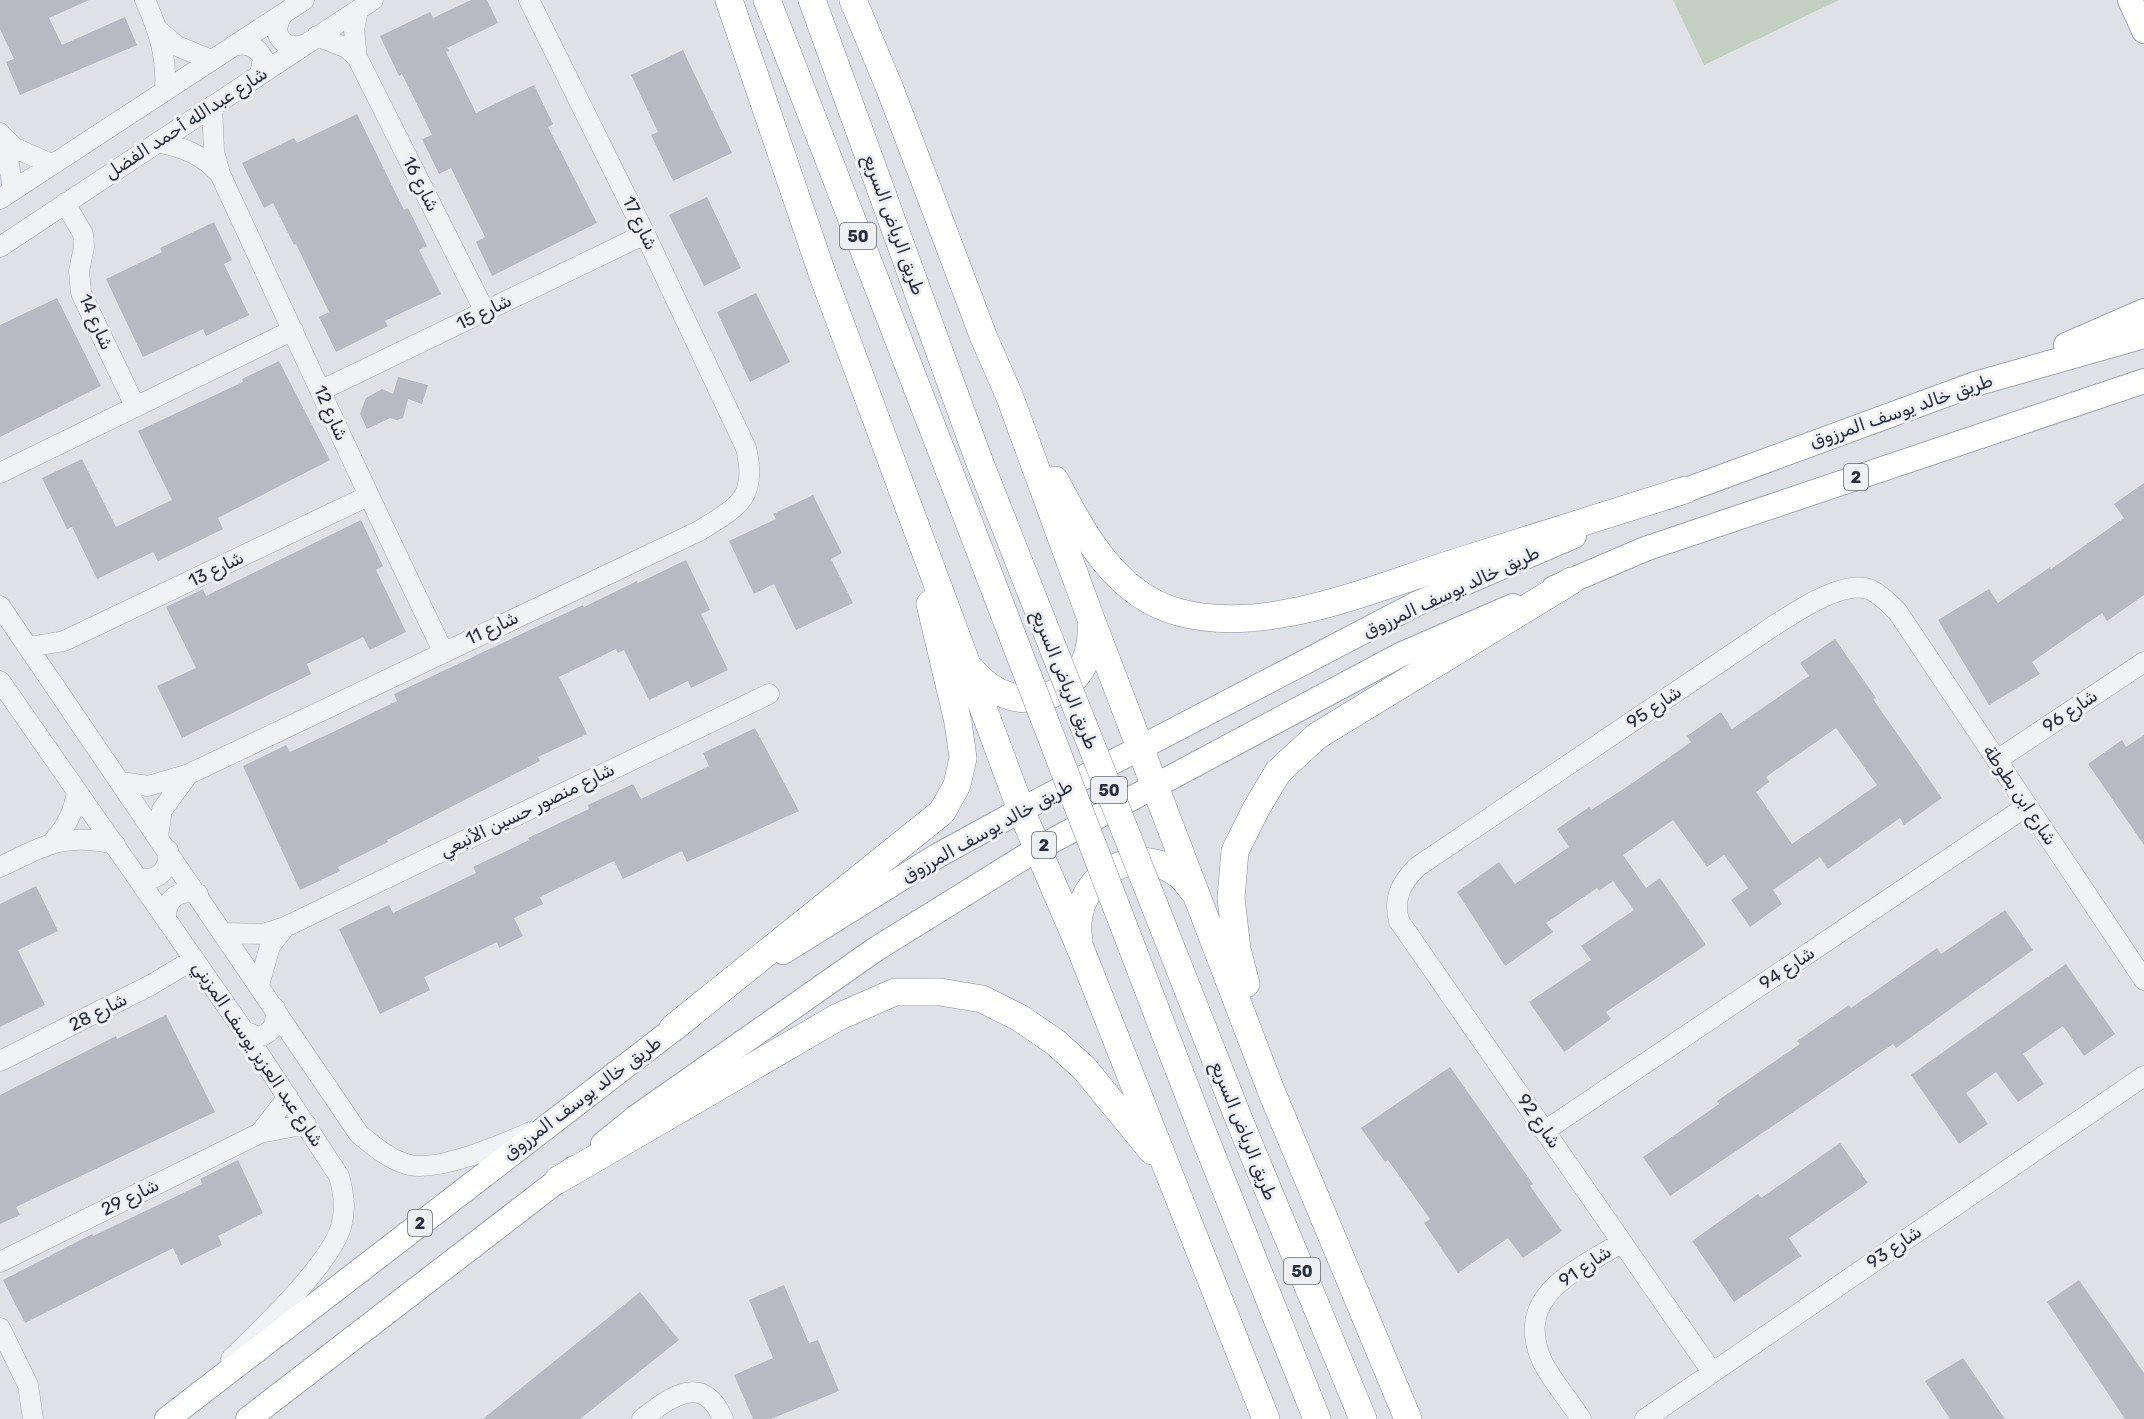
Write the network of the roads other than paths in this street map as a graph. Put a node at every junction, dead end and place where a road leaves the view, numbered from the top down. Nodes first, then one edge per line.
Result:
1 (145, 0) edge
2 (304, 0) edge
3 (529, 0) edge
4 (729, 0) edge
5 (767, 0) edge
6 (813, 0) edge
7 (853, 0) edge
8 (2130, 0) edge
9 (365, 5) edge
10 (284, 13) junction
11 (159, 31) junction
12 (2144, 31) edge
13 (311, 40) junction
14 (233, 46) junction
15 (357, 57) junction
16 (211, 60) junction
17 (260, 75) junction
18 (165, 91) junction
19 (212, 106) junction
20 (1, 134) edge
21 (158, 142) junction
22 (51, 164) junction
23 (220, 174) junction
24 (7, 195) edge
25 (64, 203) junction
26 (645, 234) junction
27 (0, 248) edge
28 (2144, 311) edge
29 (486, 312) junction
30 (293, 330) junction
31 (2144, 336) edge
32 (2144, 381) edge
33 (1975, 384) junction
34 (2144, 388) edge
35 (322, 390) junction
36 (2104, 393) junction
37 (1009, 395) junction
38 (135, 406) junction
39 (746, 448) joint
40 (0, 473) edge
41 (1685, 490) junction
42 (368, 496) junction
43 (906, 504) junction
44 (1571, 581) junction
45 (0, 606) edge
46 (1897, 611) joint
47 (1091, 619) junction
48 (64, 641) junction
49 (29, 647) junction
50 (443, 651) junction
51 (2144, 662) edge
52 (969, 667) junction
53 (47, 674) junction
54 (0, 681) edge
55 (769, 694) dead end
56 (1141, 747) junction
57 (1997, 760) junction
58 (189, 774) junction
59 (121, 782) junction
60 (1156, 785) junction
61 (77, 791) junction
62 (2027, 806) junction
63 (1021, 810) junction
64 (52, 842) junction
65 (163, 843) junction
66 (115, 844) junction
67 (1037, 849) junction
68 (0, 867) edge
69 (1418, 867) joint
70 (139, 878) junction
71 (198, 894) junction
72 (1196, 894) junction
73 (165, 918) junction
74 (285, 927) junction
75 (224, 933) junction
76 (1081, 950) junction
77 (194, 959) junction
78 (2144, 980) edge
79 (259, 985) junction
80 (274, 1008) junction
81 (673, 1028) junction
82 (244, 1031) junction
83 (0, 1061) edge
84 (2144, 1076) edge
85 (1272, 1093) junction
86 (288, 1097) junction
87 (306, 1124) junction
88 (542, 1128) junction
89 (1546, 1130) junction
90 (260, 1133) junction
91 (1170, 1174) junction
92 (558, 1180) junction
93 (1622, 1242) junction
94 (0, 1262) edge
95 (0, 1328) edge
96 (1712, 1372) junction
97 (169, 1417) edge
98 (33, 1419) edge
99 (248, 1419) edge
100 (642, 1419) edge
101 (723, 1419) edge
102 (1266, 1419) edge
103 (1317, 1419) edge
104 (1363, 1419) edge
105 (1408, 1419) edge
106 (1581, 1419) edge
107 (1645, 1419) edge

1 - 11 street
2 - 10 street
3 - 26 street, شارع 17
4 - 43 highway
5 - 103 highway, طريق الرياض السريع / 50, bridge
6 - 104 highway, طريق الرياض السريع / 50, bridge
7 - 37 highway
8 - 12 main road
9 - 13 street, شارع عبدالله أحمد الفضل
9 - 15 street, شارع 16
10 - 13 street
10 - 14 street
11 - 16 street
11 - 18 street
13 - 15 street
13 - 17 street, شارع عبدالله أحمد الفضل
14 - 16 street
14 - 17 street
15 - 29 street, شارع 16
16 - 18 street
17 - 19 street, شارع عبدالله أحمد الفضل
18 - 22 street
19 - 21 street, شارع عبدالله أحمد الفضل
19 - 23 street, شارع 12
20 - 22 street
20 - 24 street
21 - 23 street, شارع 12
21 - 25 street, شارع عبدالله أحمد الفضل
22 - 24 street
23 - 30 street, شارع 12
25 - 27 street, شارع عبدالله أحمد الفضل
25 - 38 street, شارع 14
26 - 29 street, شارع 15
26 - 39 street, شارع 17
28 - 33 main road
29 - 35 street, شارع 15
30 - 35 street, شارع 12
30 - 38 street
31 - 33 main road, طريق خالد يوسف المرزوق / 2
32 - 36 main road, طريق خالد يوسف المرزوق / 2
33 - 41 main road, طريق خالد يوسف المرزوق / 2
34 - 36 main road
35 - 42 street, شارع 12
36 - 44 main road, طريق خالد يوسف المرزوق / 2
37 - 41 highway
37 - 47 highway
38 - 40 street
39 - 50 street, شارع 11
41 - 56 main road, طريق خالد يوسف المرزوق / 2
42 - 48 street, شارع 13
42 - 50 street, شارع 12
43 - 52 highway
43 - 81 highway
44 - 60 main road, طريق خالد يوسف المرزوق / 2
44 - 85 highway
45 - 49 street
46 - 57 street, شارع ابن بطوطة
46 - 69 street, شارع 95
47 - 52 highway
47 - 56 highway
48 - 49 street, شارع 13
48 - 53 street
49 - 53 street
50 - 58 street, شارع 11
51 - 57 street, شارع 96
52 - 63 highway
53 - 59 street
54 - 61 street, شارع عبد العزيز يوسف المزيني
55 - 74 street, شارع منصور حسين الأنبعي
56 - 60 highway
56 - 63 main road, طريق خالد يوسف المرزوق / 2
57 - 62 street, شارع ابن بطوطة
58 - 59 street, شارع 11
58 - 65 street, شارع 11
59 - 65 street
60 - 67 main road, طريق خالد يوسف المرزوق / 2
60 - 72 highway
61 - 64 street
61 - 66 street, شارع عبد العزيز يوسف المزيني
62 - 78 street, شارع ابن بطوطة
62 - 89 street, شارع 94
63 - 67 highway
63 - 81 main road, طريق خالد يوسف المرزوق / 2
64 - 66 street
64 - 68 street
65 - 70 street, شارع 11
65 - 71 street
66 - 70 street, شارع عبد العزيز يوسف المزيني
67 - 76 highway
67 - 92 main road, طريق خالد يوسف المرزوق / 2
69 - 89 street, شارع 92
70 - 73 street, شارع عبد العزيز يوسف المزيني
71 - 73 street
71 - 75 street
72 - 76 highway
72 - 85 highway
73 - 77 street, شارع عبد العزيز يوسف المزيني
74 - 75 street, شارع منصور حسين الأنبعي
74 - 79 street
75 - 79 street
76 - 91 highway
77 - 82 street, شارع عبد العزيز يوسف المزيني
77 - 83 street, شارع 28
79 - 80 street
80 - 82 street
80 - 88 street
81 - 88 main road, طريق خالد يوسف المرزوق / 2
82 - 86 street, شارع عبد العزيز يوسف المزيني
84 - 96 street, شارع 93
85 - 105 highway
86 - 87 street, شارع عبد العزيز يوسف المزيني
86 - 90 street, شارع 29
87 - 90 street, شارع 29
87 - 97 street, شارع عبد العزيز يوسف المزيني
88 - 97 main road, طريق خالد يوسف المرزوق / 2
89 - 93 street, شارع 92
90 - 94 street, شارع 29
91 - 92 highway
91 - 102 highway
92 - 99 main road, طريق خالد يوسف المرزوق / 2
93 - 96 street, شارع 92
93 - 106 street, شارع 91
95 - 98 street
96 - 107 street, شارع 93
100 - 101 street

